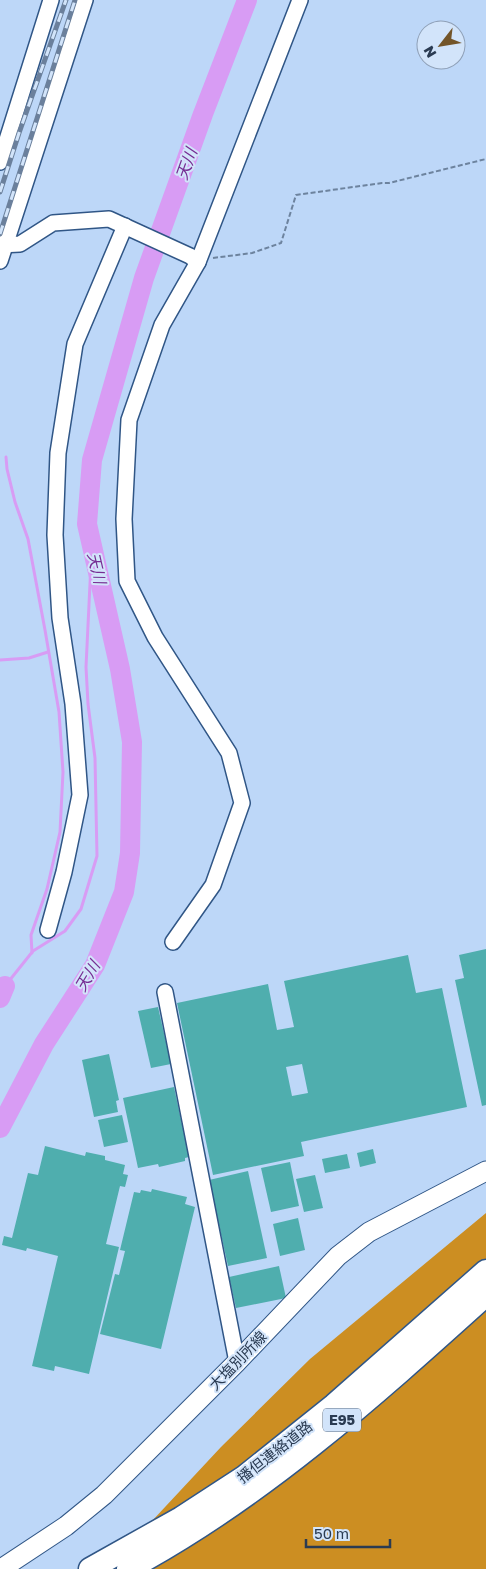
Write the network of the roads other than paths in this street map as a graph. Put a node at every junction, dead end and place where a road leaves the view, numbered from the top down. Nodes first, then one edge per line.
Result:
1 (52, 0) edge
2 (85, 0) edge
3 (300, 0) edge
4 (1, 157) edge
5 (130, 228) junction
6 (3, 245) edge
7 (194, 259) junction
8 (0, 261) edge
9 (48, 930) dead end
10 (173, 942) dead end
11 (165, 992) dead end
12 (486, 1171) edge
13 (486, 1271) edge
14 (486, 1295) edge
15 (237, 1362) junction
16 (185, 1525) junction
17 (2, 1569) edge
18 (90, 1569) edge
19 (128, 1569) edge

1 - 4 street
2 - 6 street
3 - 7 street
5 - 6 street
5 - 7 street
5 - 9 street
6 - 8 street
7 - 10 street
11 - 15 street
12 - 15 main road, 大塩別所線
13 - 16 highway, 播但連絡道路 / E95
14 - 16 highway, 播但連絡道路 / E95
15 - 17 main road, 大塩別所線
16 - 18 highway, 播但連絡道路 / E95
16 - 19 highway, 播但連絡道路 / E95

